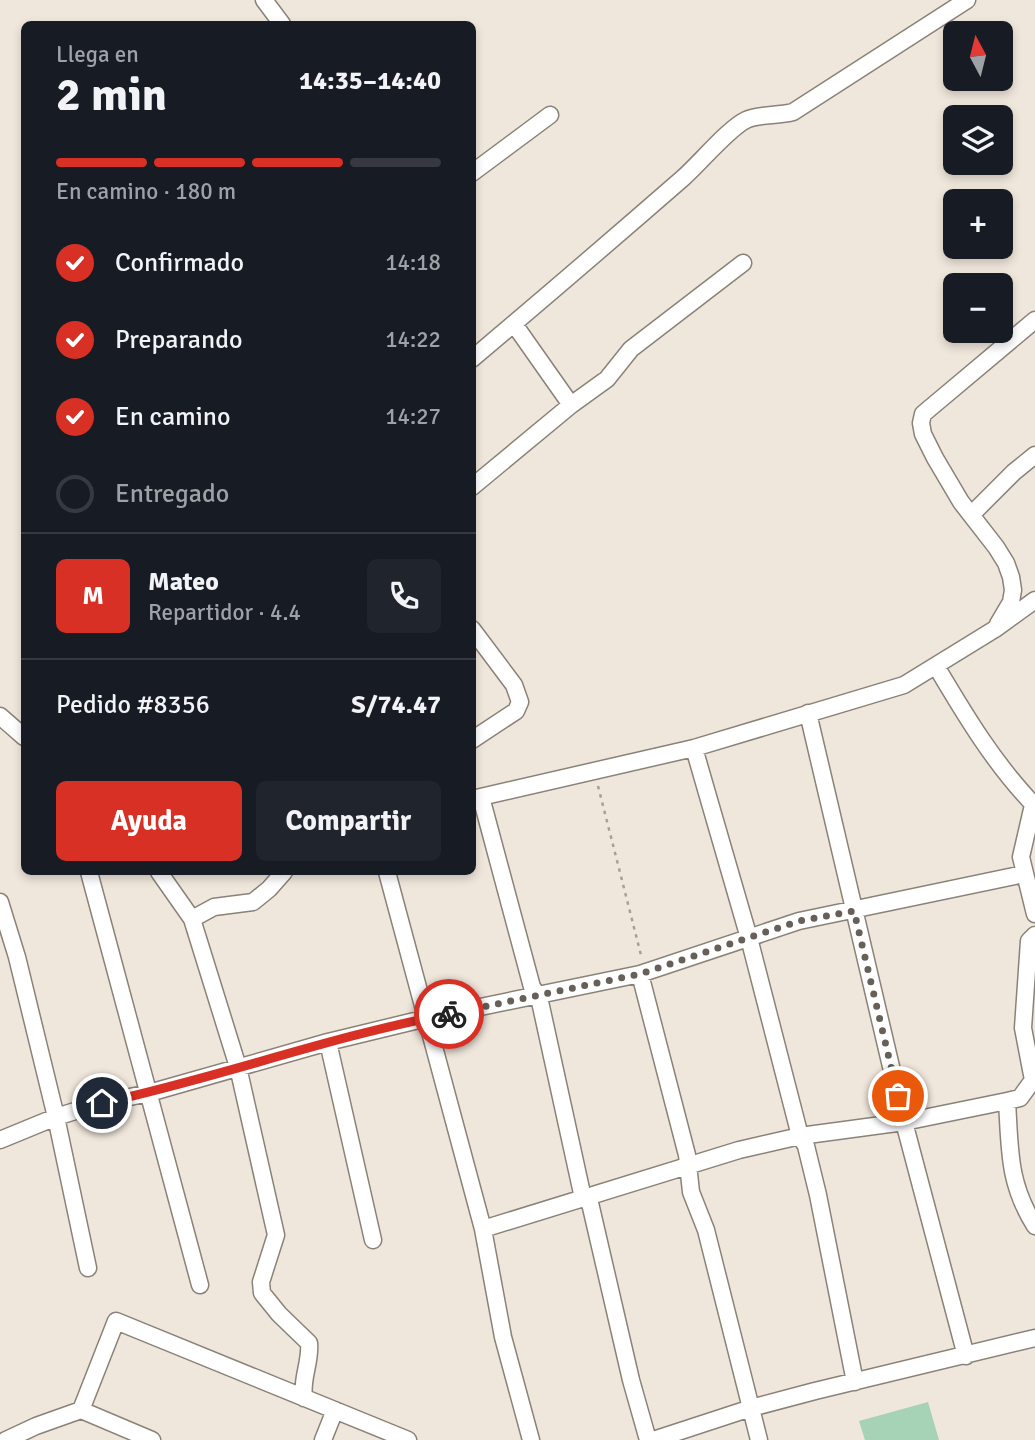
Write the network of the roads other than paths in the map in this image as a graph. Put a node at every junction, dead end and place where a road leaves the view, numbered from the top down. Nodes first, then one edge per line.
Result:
1 (264, 0) edge
2 (967, 0) edge
3 (280, 21) edge
4 (550, 115) dead end
5 (476, 170) edge
6 (743, 262) dead end
7 (1035, 320) edge
8 (514, 324) junction
9 (476, 356) edge
10 (571, 405) junction
11 (1035, 455) edge
12 (476, 483) edge
13 (971, 515) junction
14 (1034, 604) edge
15 (995, 629) junction
16 (476, 634) edge
17 (936, 666) junction
18 (808, 713) junction
19 (0, 716) edge
20 (21, 734) edge
21 (476, 737) edge
22 (694, 748) junction
23 (477, 798) edge
24 (1034, 805) edge
25 (1024, 874) junction
26 (90, 875) edge
27 (161, 875) edge
28 (281, 875) edge
29 (388, 875) edge
30 (0, 902) edge
31 (854, 911) junction
32 (1035, 914) edge
33 (192, 919) junction
34 (1035, 935) edge
35 (749, 938) junction
36 (643, 973) junction
37 (539, 997) junction
38 (428, 1018) junction
39 (328, 1042) junction
40 (238, 1067) junction
41 (149, 1093) junction
42 (1007, 1101) junction
43 (56, 1117) junction
44 (904, 1122) junction
45 (800, 1136) junction
46 (0, 1140) edge
47 (689, 1167) junction
48 (583, 1198) junction
49 (1035, 1226) edge
50 (484, 1229) junction
51 (373, 1240) dead end
52 (88, 1268) dead end
53 (200, 1285) dead end
54 (1035, 1338) edge
55 (966, 1356) junction
56 (855, 1382) junction
57 (304, 1398) junction
58 (751, 1408) junction
59 (81, 1410) junction
60 (335, 1410) junction
61 (6, 1440) edge
62 (152, 1440) edge
63 (323, 1440) edge
64 (408, 1440) edge
65 (531, 1440) edge
66 (648, 1440) edge
67 (653, 1440) edge
68 (760, 1440) edge

1 - 3 street
2 - 8 street
4 - 5 street
6 - 10 street
7 - 13 street
8 - 9 street
8 - 10 street
10 - 12 street
11 - 13 street
13 - 15 street
14 - 15 street
15 - 17 street
16 - 21 street
17 - 18 street
17 - 24 street
18 - 22 street
18 - 31 street
19 - 20 street
22 - 23 street
22 - 35 street
23 - 37 street
24 - 25 street
25 - 31 street
25 - 32 street
26 - 41 street
27 - 33 street
28 - 33 street
29 - 38 street
30 - 43 street
31 - 35 street
31 - 44 street
33 - 40 street
34 - 42 street
35 - 36 street
35 - 45 street
36 - 37 street
36 - 47 street
37 - 38 street
37 - 48 street
38 - 39 street
38 - 50 street
39 - 40 street
39 - 51 street
40 - 41 street
40 - 57 street
41 - 43 street
41 - 53 street
42 - 44 street
42 - 49 street
43 - 46 street
43 - 52 street
44 - 45 street
44 - 55 street
45 - 47 street
45 - 56 street
47 - 48 street
47 - 58 street
48 - 50 street
48 - 66 street
50 - 65 street
54 - 55 street
55 - 56 street
56 - 58 street
57 - 59 street
57 - 60 street
58 - 67 street
58 - 68 street
59 - 61 street
59 - 62 street
60 - 63 street
60 - 64 street

